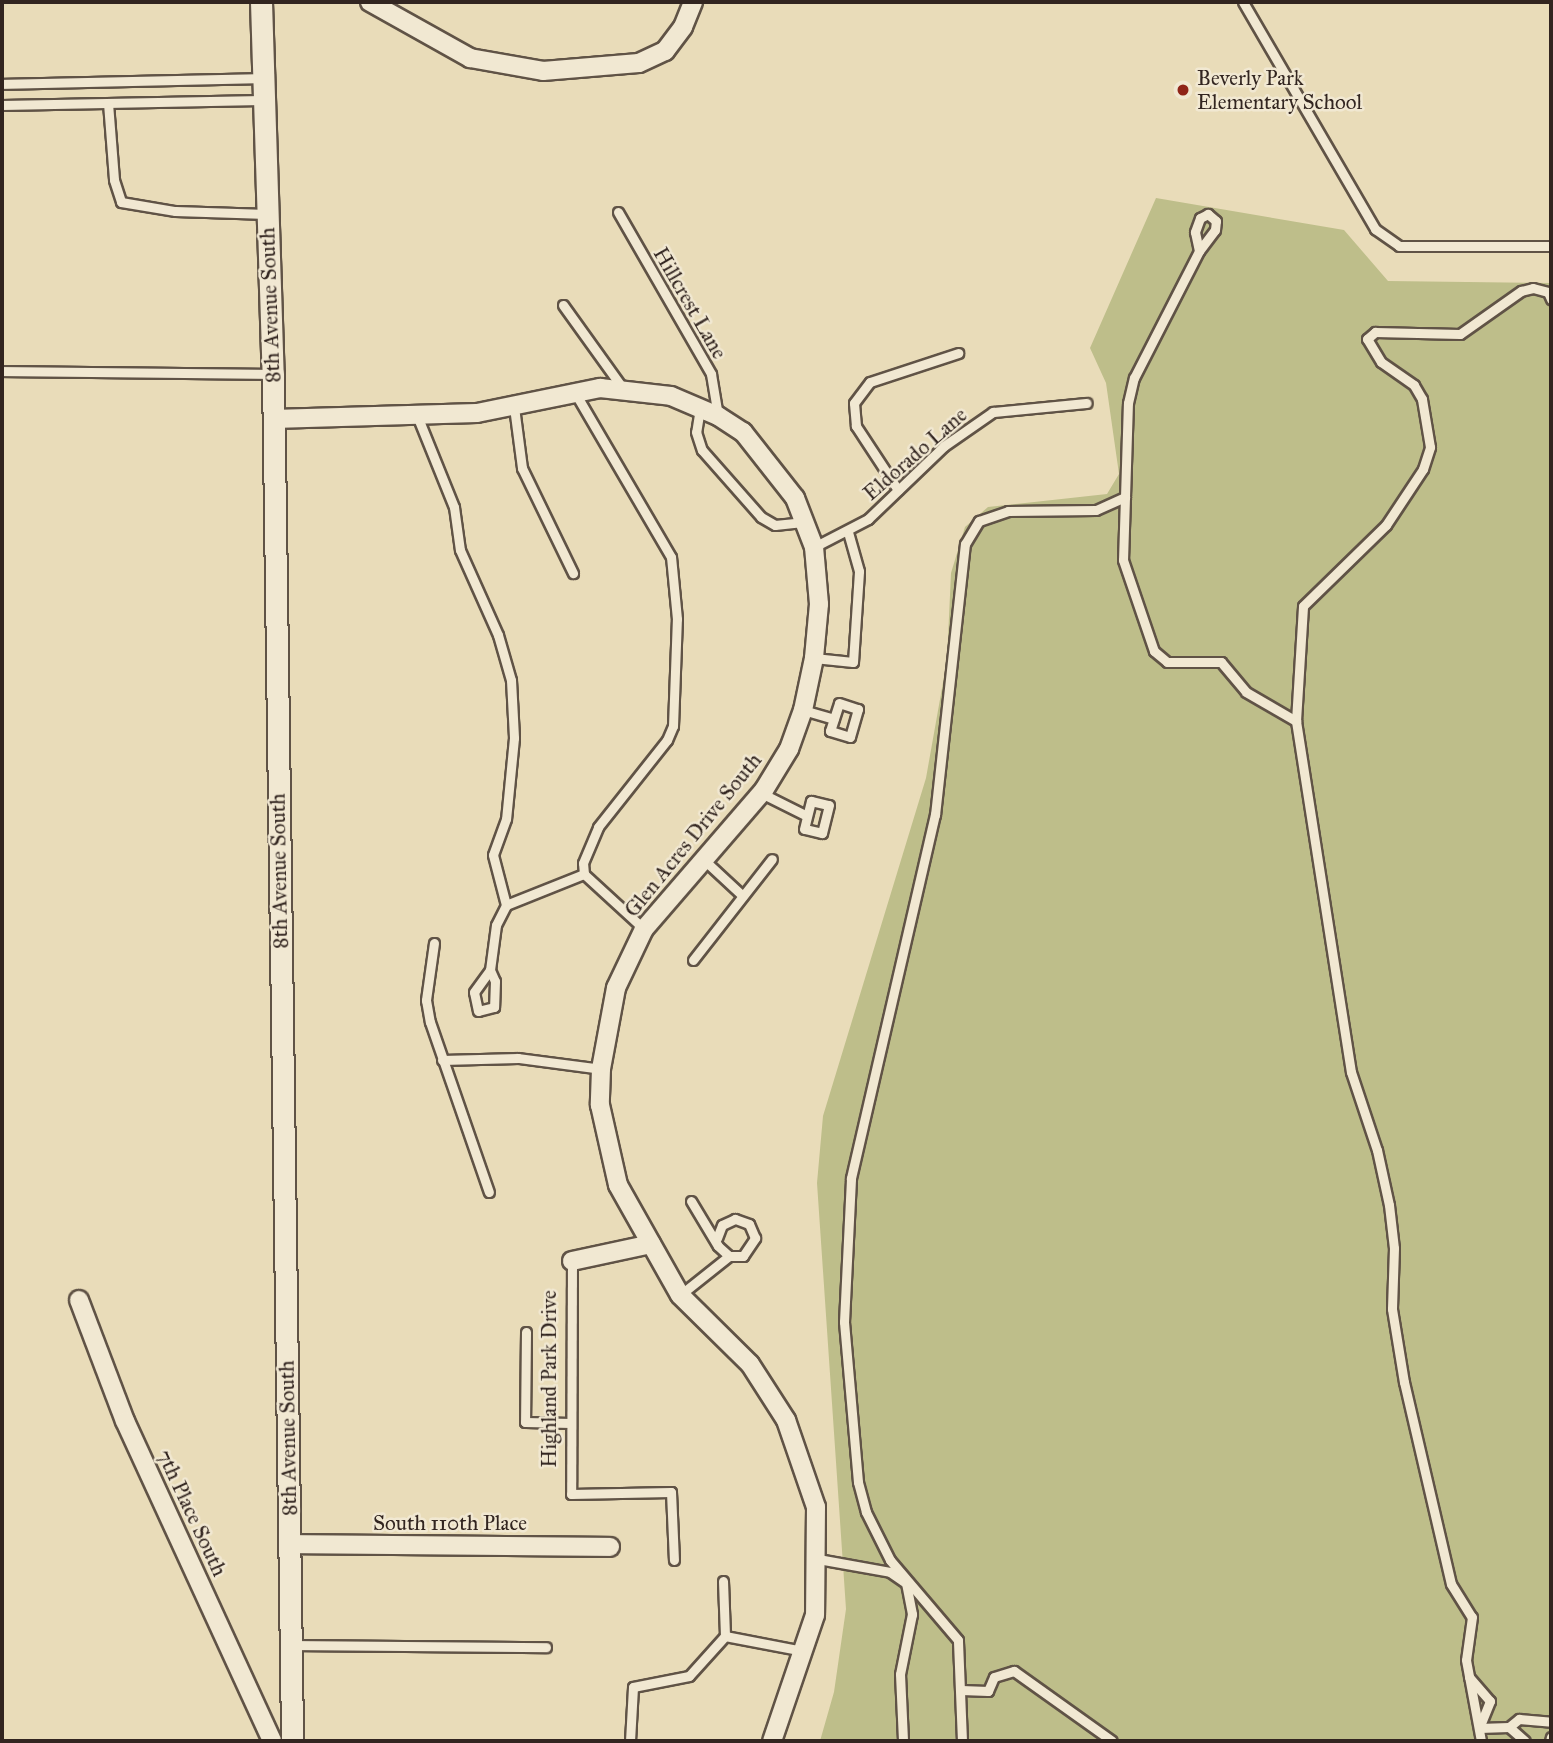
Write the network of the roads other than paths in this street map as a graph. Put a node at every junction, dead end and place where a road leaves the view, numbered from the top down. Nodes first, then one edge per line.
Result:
1 (261, 2) edge
2 (370, 2) edge
3 (693, 2) edge
4 (1243, 2) edge
5 (262, 78) junction
6 (2, 84) edge
7 (262, 100) junction
8 (108, 103) junction
9 (2, 105) edge
10 (618, 212) dead end
11 (267, 214) junction
12 (1551, 246) edge
13 (1199, 251) dead end
14 (1551, 299) edge
15 (563, 305) dead end
16 (958, 352) dead end
17 (2, 371) edge
18 (272, 374) junction
19 (625, 390) junction
20 (574, 391) junction
21 (1087, 403) dead end
22 (514, 407) junction
23 (700, 408) junction
24 (718, 415) junction
25 (418, 418) junction
26 (272, 419) junction
27 (898, 490) junction
28 (1125, 497) junction
29 (805, 522) junction
30 (848, 532) junction
31 (814, 547) junction
32 (573, 573) dead end
33 (814, 658) junction
34 (803, 710) junction
35 (834, 719) dead end
36 (1296, 721) junction
37 (761, 793) junction
38 (807, 816) dead end
39 (702, 859) junction
40 (772, 859) dead end
41 (584, 874) junction
42 (743, 896) junction
43 (506, 905) junction
44 (644, 929) junction
45 (434, 943) dead end
46 (693, 960) dead end
47 (490, 970) dead end
48 (442, 1060) junction
49 (601, 1069) junction
50 (489, 1192) dead end
51 (691, 1201) dead end
52 (717, 1238) junction
53 (650, 1244) junction
54 (729, 1256) junction
55 (572, 1261) joint
56 (680, 1295) junction
57 (79, 1300) dead end
58 (526, 1332) dead end
59 (571, 1423) junction
60 (289, 1544) junction
61 (610, 1547) dead end
62 (818, 1559) junction
63 (674, 1560) dead end
64 (901, 1576) junction
65 (723, 1581) dead end
66 (724, 1636) junction
67 (290, 1645) junction
68 (546, 1647) dead end
69 (804, 1652) junction
70 (1469, 1677) junction
71 (961, 1690) junction
72 (1551, 1722) edge
73 (1509, 1727) junction
74 (1479, 1728) junction
75 (272, 1741) edge
76 (292, 1741) edge
77 (631, 1741) edge
78 (772, 1741) edge
79 (903, 1741) edge
80 (962, 1741) edge
81 (1112, 1741) edge
82 (1481, 1741) edge
83 (1525, 1741) edge

1 - 5 street, 8th Avenue South
2 - 3 street
4 - 12 lane
5 - 6 lane
5 - 7 street, 8th Avenue South
7 - 8 lane
7 - 11 street, 8th Avenue South
8 - 9 lane
8 - 11 lane
10 - 24 lane, Hillcrest Lane
11 - 18 street, 8th Avenue South
13 - 28 lane
14 - 36 lane
15 - 19 lane
16 - 27 lane
17 - 18 lane
18 - 26 street, 8th Avenue South
19 - 20 street, Glen Acres Drive South
19 - 23 street, Glen Acres Drive South
20 - 22 street, Glen Acres Drive South
20 - 41 lane
21 - 27 lane, Eldorado Lane
22 - 25 street, Glen Acres Drive South
22 - 32 lane
23 - 24 street, Glen Acres Drive South
23 - 29 lane
24 - 29 street, Glen Acres Drive South
25 - 26 street, Glen Acres Drive South
25 - 43 lane
26 - 60 street, 8th Avenue South
27 - 30 lane, Eldorado Lane
28 - 36 lane
28 - 64 lane
29 - 31 street, Glen Acres Drive South
30 - 31 lane, Eldorado Lane
30 - 33 lane
31 - 33 street, Glen Acres Drive South
33 - 34 street, Glen Acres Drive South
34 - 35 lane
34 - 37 street, Glen Acres Drive South
36 - 70 lane
37 - 38 lane
37 - 39 street, Glen Acres Drive South
39 - 42 lane
39 - 44 street, Glen Acres Drive South
40 - 42 lane
41 - 43 lane
41 - 44 lane
42 - 46 lane
43 - 47 lane
44 - 49 street, Glen Acres Drive South
45 - 48 lane
48 - 49 lane
48 - 50 lane
49 - 53 street, Glen Acres Drive South
51 - 52 lane
52 - 54 lane
52 - 54 lane
53 - 55 street, Highland Park Drive
53 - 56 street, Glen Acres Drive South
54 - 56 lane
55 - 59 lane, Highland Park Drive
56 - 62 street, Glen Acres Drive South
57 - 75 street, 7th Place South
58 - 59 lane
59 - 63 lane, Highland Park Drive
60 - 61 street, South 110th Place
60 - 67 street, 8th Avenue South
62 - 64 lane
62 - 69 street, Glen Acres Drive South
64 - 71 lane
64 - 79 lane
65 - 66 lane
66 - 69 lane
66 - 77 lane
67 - 68 lane
67 - 76 street, 8th Avenue South
69 - 78 street, Glen Acres Drive South
70 - 74 lane
70 - 74 lane
71 - 80 lane
71 - 81 lane
72 - 73 lane
73 - 74 lane
73 - 83 lane
74 - 82 lane

